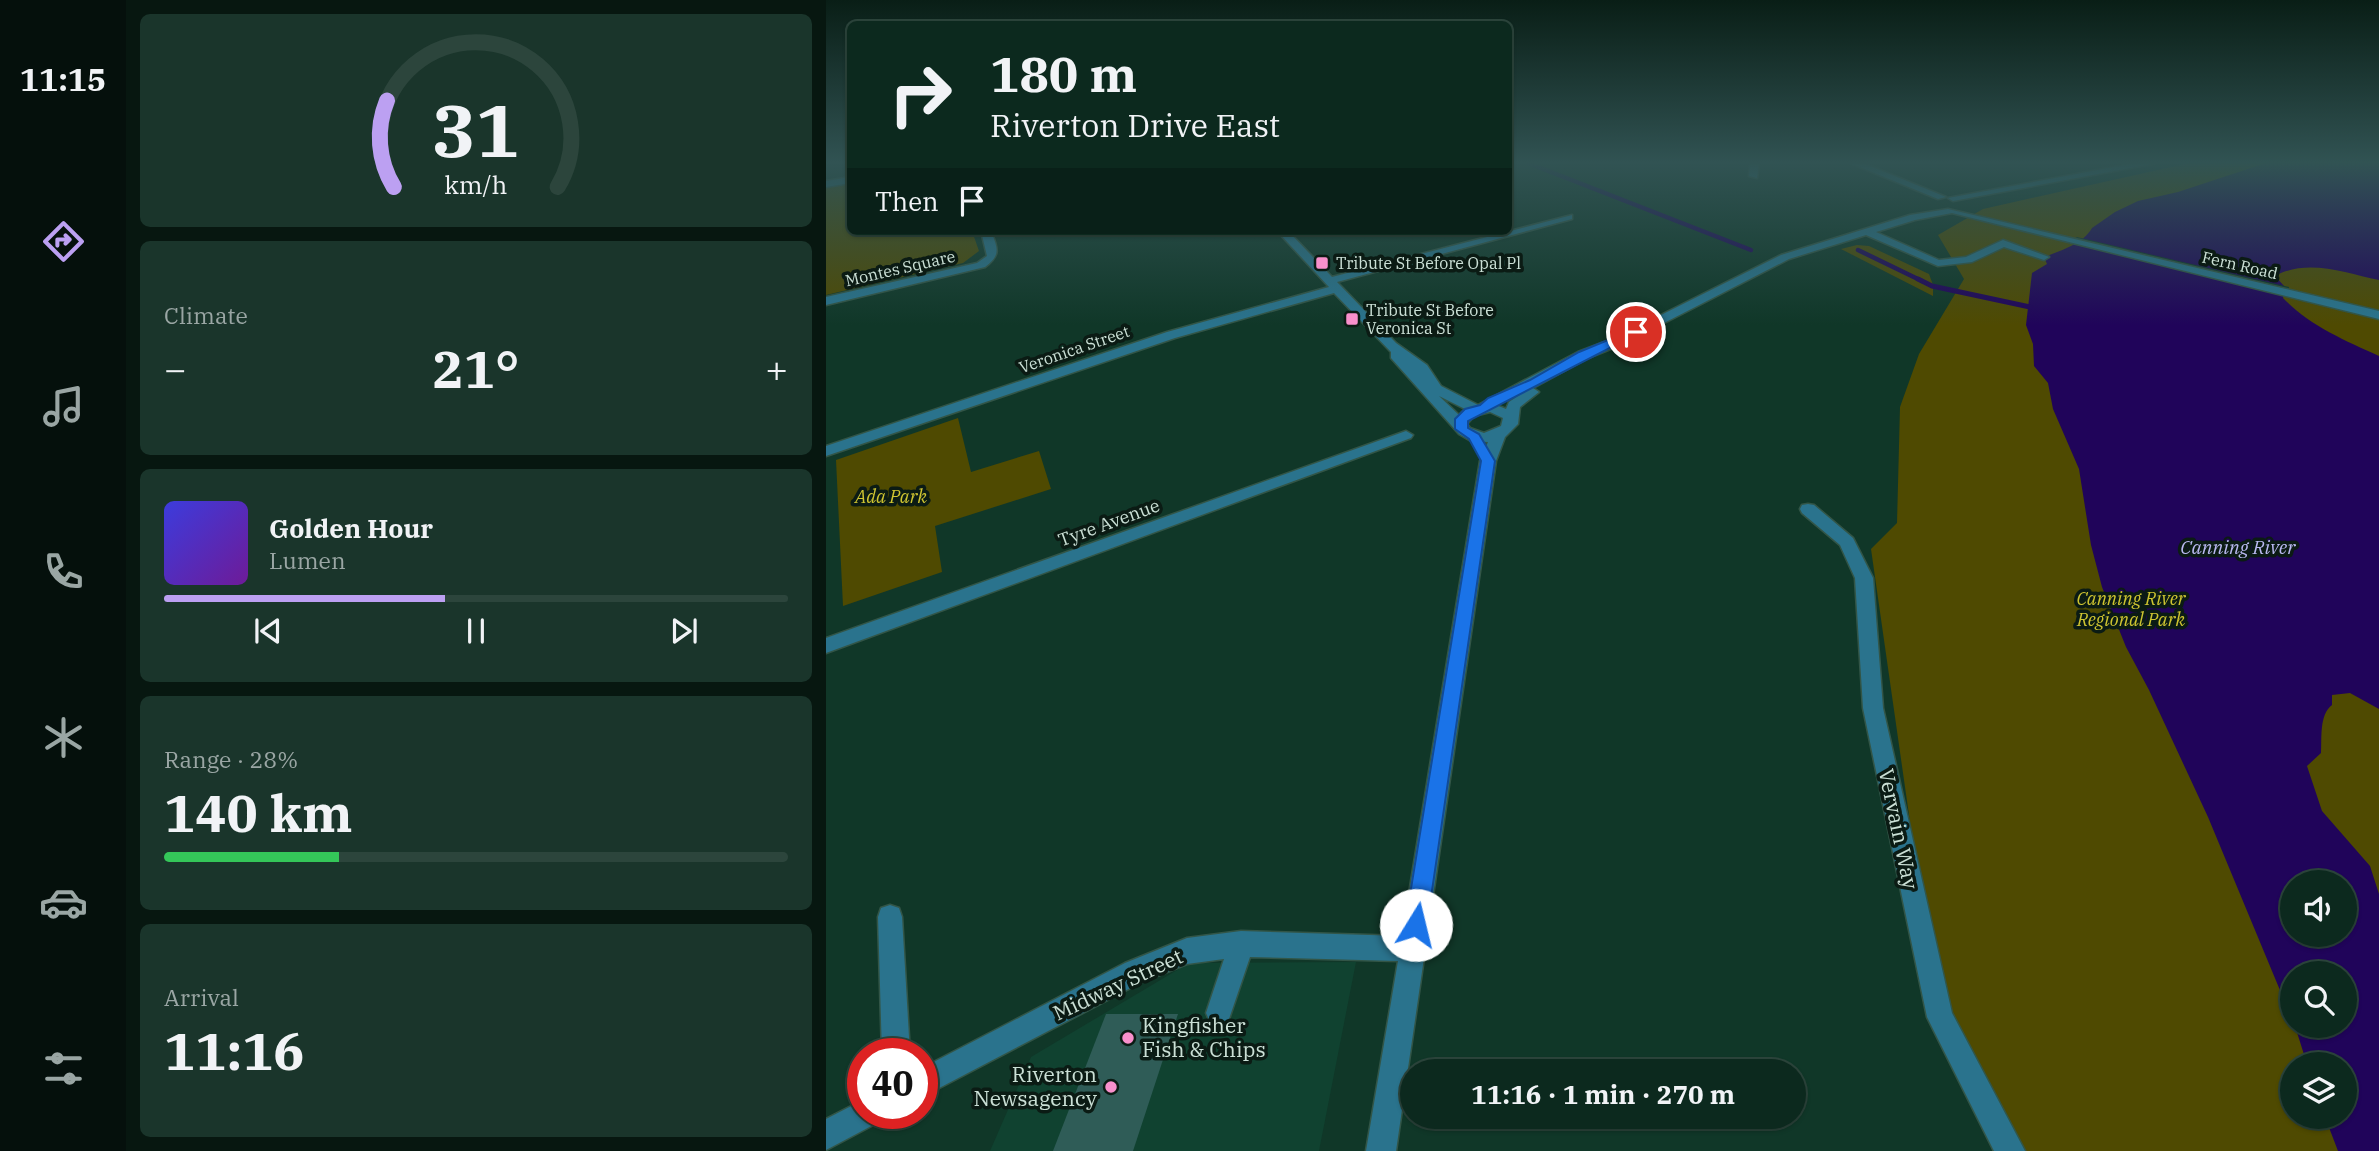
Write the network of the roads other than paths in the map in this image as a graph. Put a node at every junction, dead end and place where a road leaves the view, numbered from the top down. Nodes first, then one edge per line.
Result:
1 (1568, 217) dead end
2 (1914, 217) edge
3 (1973, 217) edge
4 (1993, 217) edge
5 (2012, 226) junction
6 (1865, 231) junction
7 (1512, 233) edge
8 (987, 235) edge
9 (1286, 235) edge
10 (1506, 235) edge
11 (2044, 257) dead end
12 (1332, 285) junction
13 (826, 301) edge
14 (2379, 315) edge
15 (1619, 341) junction
16 (1391, 346) junction
17 (1481, 409) junction
18 (1510, 416) junction
19 (1460, 424) junction
20 (1406, 435) dead end
21 (1498, 436) junction
22 (1474, 437) junction
23 (826, 450) edge
24 (1488, 461) junction
25 (1808, 509) dead end
26 (826, 646) edge
27 (890, 917) dead end
28 (1241, 944) junction
29 (1412, 949) junction
30 (1219, 1013) dead end
31 (894, 1038) edge
32 (938, 1075) edge
33 (847, 1124) edge
34 (826, 1135) edge
35 (1381, 1151) edge
36 (2010, 1151) edge

1 - 7 street, Veronica Street
2 - 6 street
3 - 5 street, Fern Road
4 - 5 street, Fern Road
5 - 14 street, Fern Road
6 - 11 street
6 - 15 street
8 - 13 street, Montes Square
9 - 12 street
10 - 12 street, Veronica Street
12 - 16 street
12 - 23 street, Veronica Street
15 - 17 street
15 - 18 street
16 - 17 street
16 - 19 street
17 - 18 street
17 - 19 street
18 - 21 street
19 - 22 street
20 - 26 street, Tyre Avenue
21 - 22 street
21 - 24 street
22 - 24 street
24 - 29 street
25 - 36 street, Vervain Way
27 - 31 street
28 - 29 street, Midway Street
28 - 30 street
28 - 32 street, Midway Street
29 - 35 street
33 - 34 street

